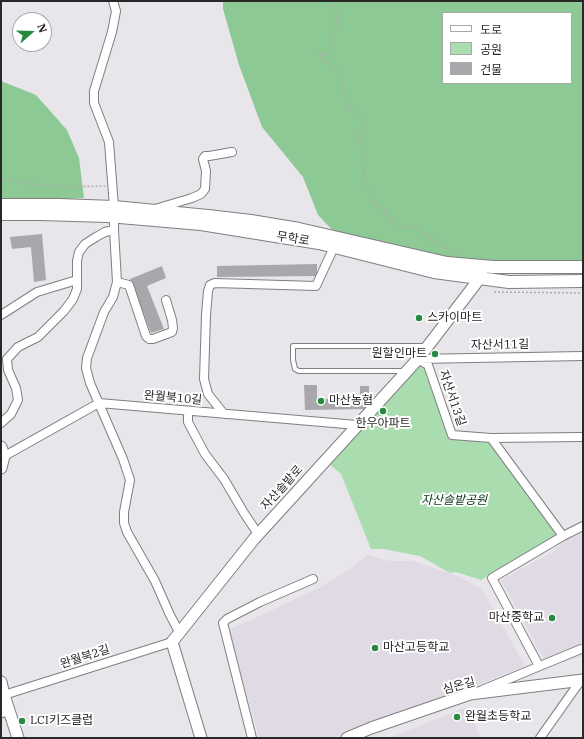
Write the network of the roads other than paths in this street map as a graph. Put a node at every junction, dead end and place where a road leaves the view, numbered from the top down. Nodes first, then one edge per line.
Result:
1 (113, 1) edge
2 (232, 152) dead end
3 (1, 205) edge
4 (150, 210) junction
5 (114, 212) junction
6 (1, 214) edge
7 (114, 230) junction
8 (334, 247) junction
9 (583, 267) edge
10 (482, 272) junction
11 (77, 280) junction
12 (583, 281) edge
13 (117, 282) junction
14 (166, 300) dead end
15 (1, 315) edge
16 (428, 346) junction
17 (583, 356) edge
18 (418, 359) junction
19 (408, 371) junction
20 (99, 403) junction
21 (188, 411) junction
22 (224, 414) junction
23 (1, 423) edge
24 (357, 425) junction
25 (583, 437) edge
26 (491, 438) junction
27 (2, 454) edge
28 (1, 468) edge
29 (583, 526) edge
30 (258, 534) junction
31 (563, 536) junction
32 (313, 580) dead end
33 (179, 632) junction
34 (172, 642) junction
35 (581, 649) dead end
36 (539, 666) junction
37 (582, 680) edge
38 (1, 682) edge
39 (472, 694) junction
40 (4, 695) junction
41 (1, 712) edge
42 (18, 738) edge
43 (201, 738) edge
44 (252, 738) edge
45 (347, 738) edge
46 (540, 738) edge

1 - 5 street
2 - 4 street
3 - 5 main road, 무학로
4 - 5 main road, 무학로
4 - 10 main road, 무학로
5 - 6 main road, 무학로
5 - 7 street
5 - 8 main road, 무학로
7 - 11 street
7 - 13 street
8 - 10 main road, 무학로
8 - 22 street
9 - 10 main road, 무학로
10 - 12 main road, 무학로
10 - 16 main road, 자산솔밭로
11 - 15 street
11 - 23 street
13 - 14 street
13 - 20 street
16 - 18 main road, 자산솔밭로
16 - 19 lane
17 - 18 street, 자산서11길
18 - 19 main road, 자산솔밭로
18 - 26 street, 자산서13길
19 - 24 main road, 자산솔밭로
20 - 21 street, 완월북10길
20 - 27 street
20 - 33 street
21 - 22 street, 완월북10길
21 - 30 street
22 - 24 street, 완월북10길
24 - 30 main road, 자산솔밭로
25 - 26 street, 자산서13길
26 - 31 street
27 - 28 main road
29 - 31 street
30 - 33 main road, 자산솔밭로
31 - 36 street
32 - 44 street
33 - 34 main road, 자산솔밭로
34 - 40 street, 완월북2길
34 - 43 main road
35 - 36 street
36 - 39 street
37 - 39 main road, 심온길
37 - 46 street
38 - 40 main road
39 - 45 main road, 심온길
40 - 41 main road
40 - 42 main road

